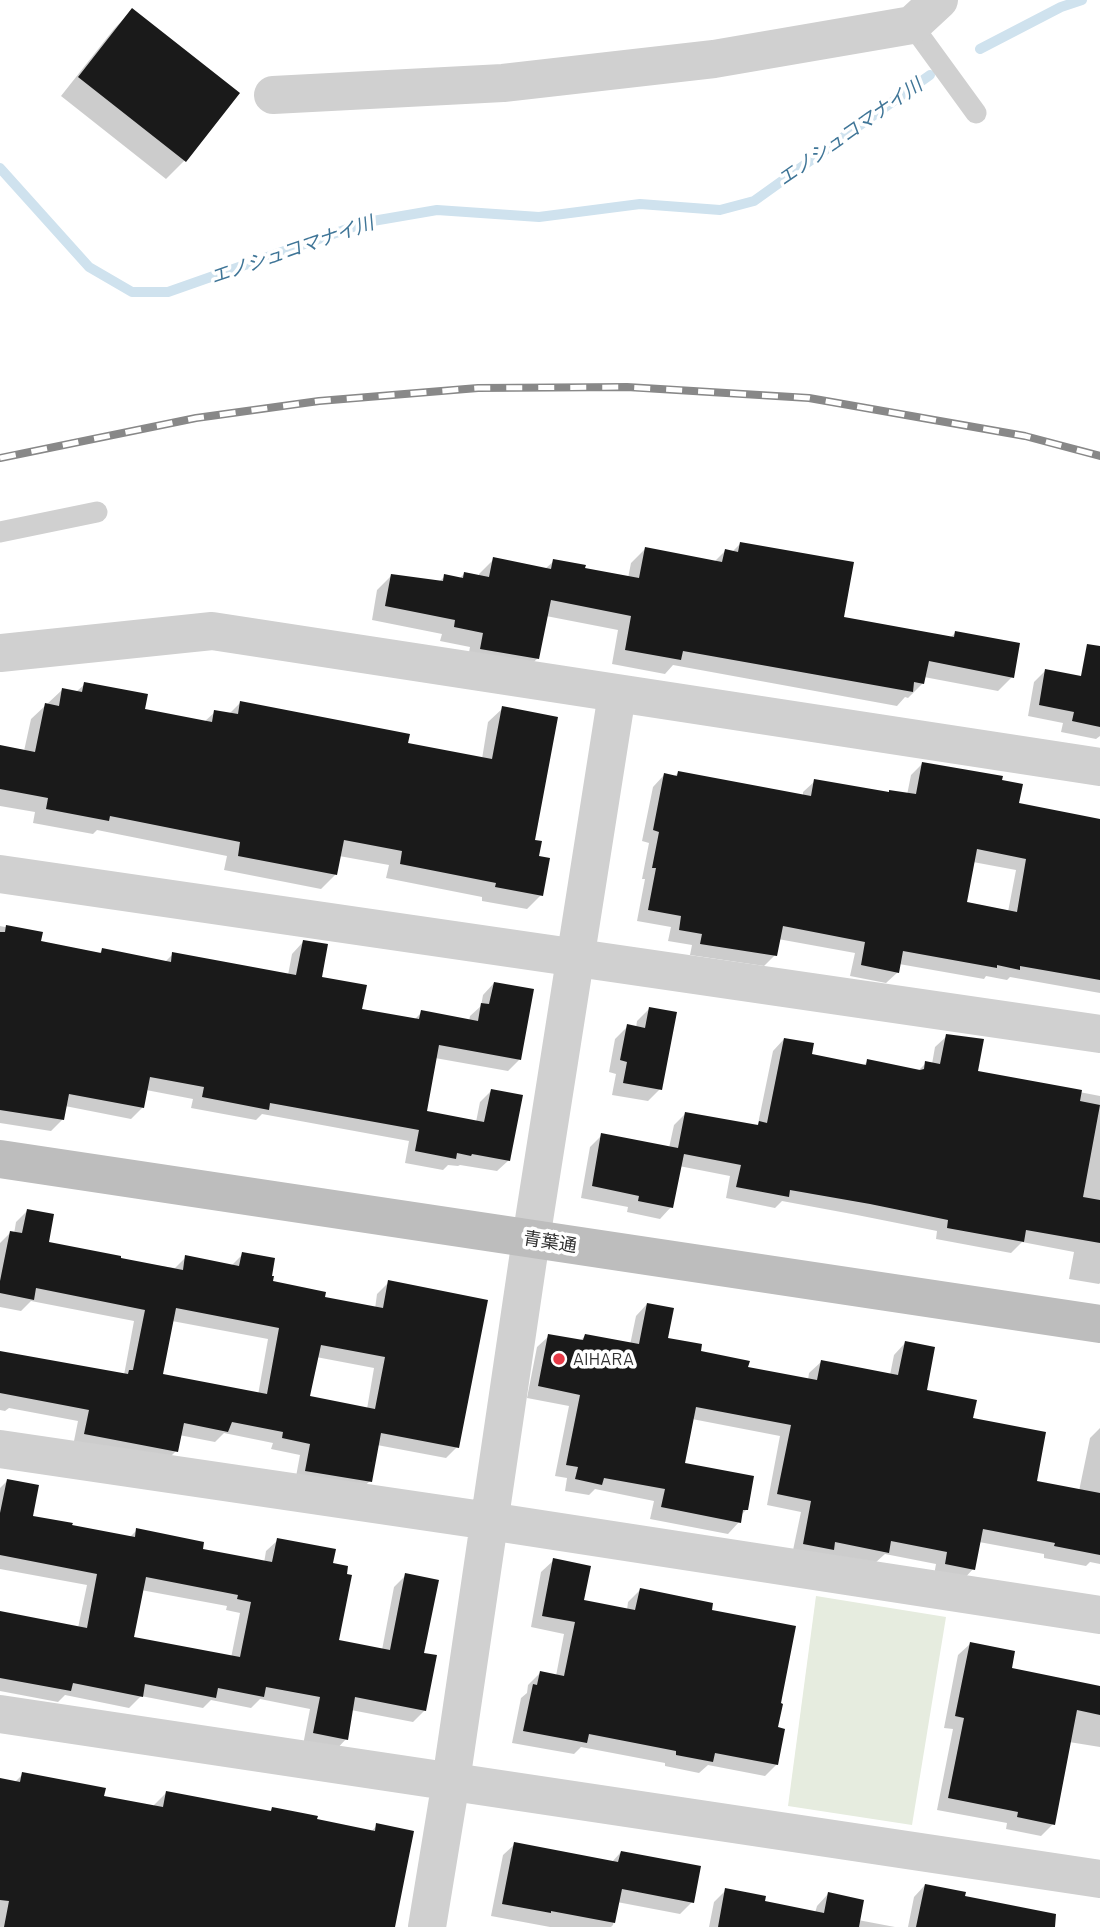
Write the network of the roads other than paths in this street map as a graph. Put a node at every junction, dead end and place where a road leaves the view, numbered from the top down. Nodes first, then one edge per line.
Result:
1 (925, 12) edge
2 (273, 95) dead end
3 (975, 113) dead end
4 (97, 512) dead end
5 (0, 532) edge
6 (0, 653) edge
7 (617, 694) junction
8 (1100, 767) edge
9 (0, 874) edge
10 (576, 957) junction
11 (1100, 1034) edge
12 (0, 1159) edge
13 (531, 1239) junction
14 (1100, 1324) edge
15 (0, 1449) edge
16 (489, 1521) junction
17 (1100, 1615) edge
18 (0, 1714) edge
19 (451, 1781) junction
20 (1100, 1879) edge
21 (427, 1927) edge

1 - 2 street
1 - 3 lane
4 - 5 lane
6 - 7 street
7 - 8 street
7 - 10 street
9 - 10 street
10 - 11 street
10 - 13 street
12 - 13 street, 青葉通
13 - 14 street, 青葉通
13 - 16 street
15 - 16 street
16 - 17 street
16 - 19 street
18 - 19 street
19 - 20 street
19 - 21 street

